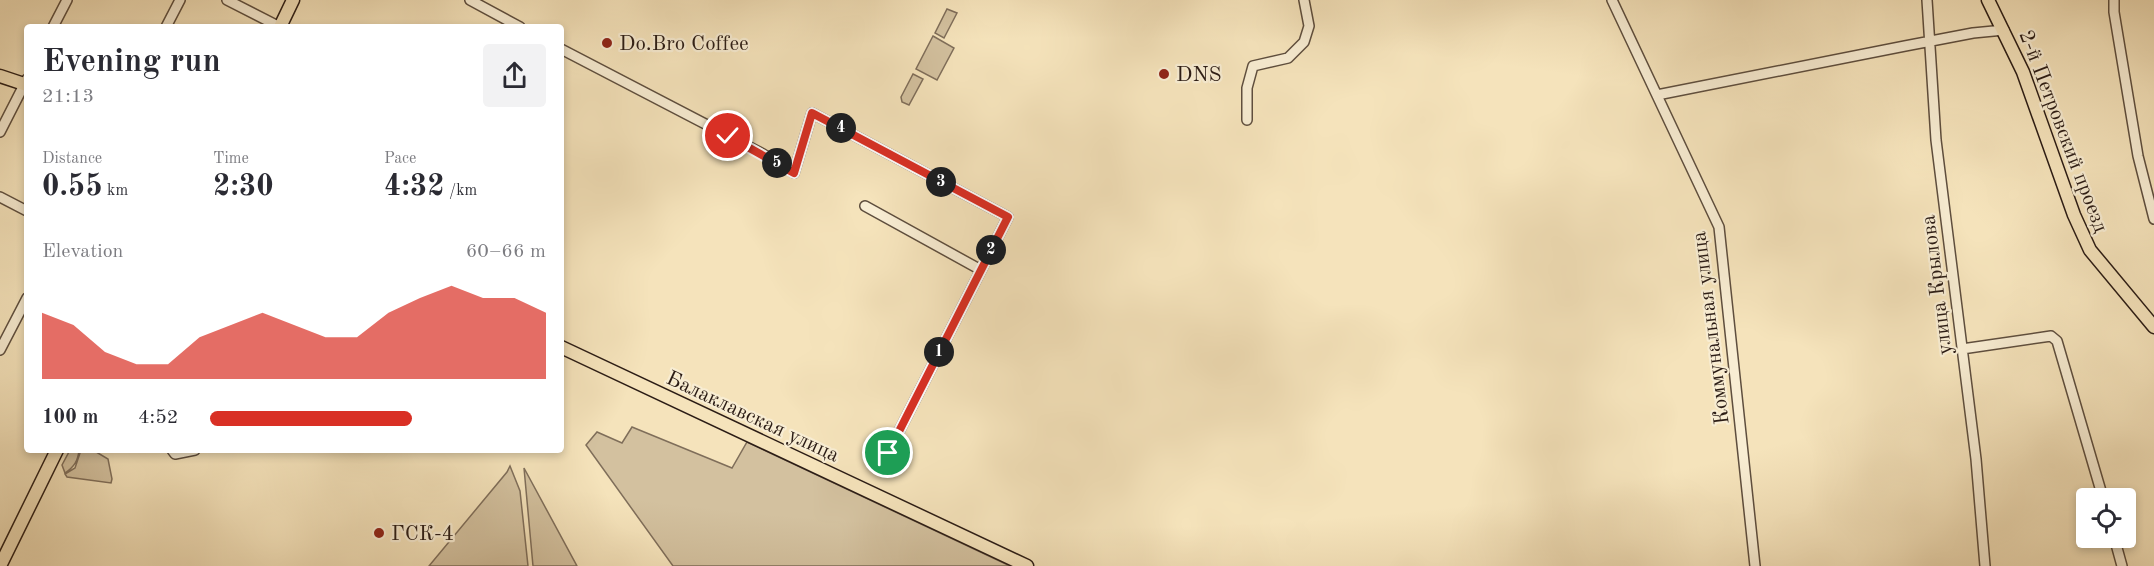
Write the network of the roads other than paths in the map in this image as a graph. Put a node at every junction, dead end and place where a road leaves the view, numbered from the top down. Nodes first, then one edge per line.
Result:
1 (67, 0) edge
2 (180, 0) edge
3 (226, 0) edge
4 (293, 0) edge
5 (470, 0) edge
6 (1304, 0) edge
7 (1612, 0) edge
8 (1927, 0) edge
9 (1988, 0) edge
10 (2114, 0) edge
11 (55, 24) edge
12 (168, 24) edge
13 (274, 24) edge
14 (281, 24) edge
15 (514, 24) edge
16 (2004, 30) junction
17 (1930, 42) junction
18 (564, 51) edge
19 (0, 76) edge
20 (24, 82) edge
21 (24, 87) edge
22 (1657, 95) junction
23 (1247, 120) dead end
24 (0, 132) edge
25 (0, 197) edge
26 (865, 206) dead end
27 (24, 209) edge
28 (2154, 219) edge
29 (981, 270) junction
30 (24, 304) edge
31 (2154, 327) edge
32 (564, 348) edge
33 (1962, 349) junction
34 (0, 350) edge
35 (56, 453) edge
36 (888, 453) dead end
37 (2100, 488) edge
38 (2117, 548) edge
39 (0, 566) edge
40 (1026, 566) edge
41 (1755, 566) edge
42 (1985, 566) edge
43 (2122, 566) edge

1 - 11 street
2 - 12 street
3 - 13 street
4 - 14 main road
5 - 15 street
6 - 23 street
7 - 22 street, Коммунальная улица
8 - 17 street, улица Крылова
9 - 16 main road, 2-й Петровский проезд
10 - 28 street
16 - 17 street
16 - 31 main road, 2-й Петровский проезд
17 - 22 street
17 - 33 street, улица Крылова
18 - 29 street
19 - 20 main road
21 - 24 street
22 - 41 street, Коммунальная улица
25 - 27 street
26 - 29 street
29 - 36 street
30 - 34 street
32 - 40 main road, Балаклавская улица
33 - 37 street
33 - 42 street, улица Крылова
35 - 39 main road
38 - 43 street

